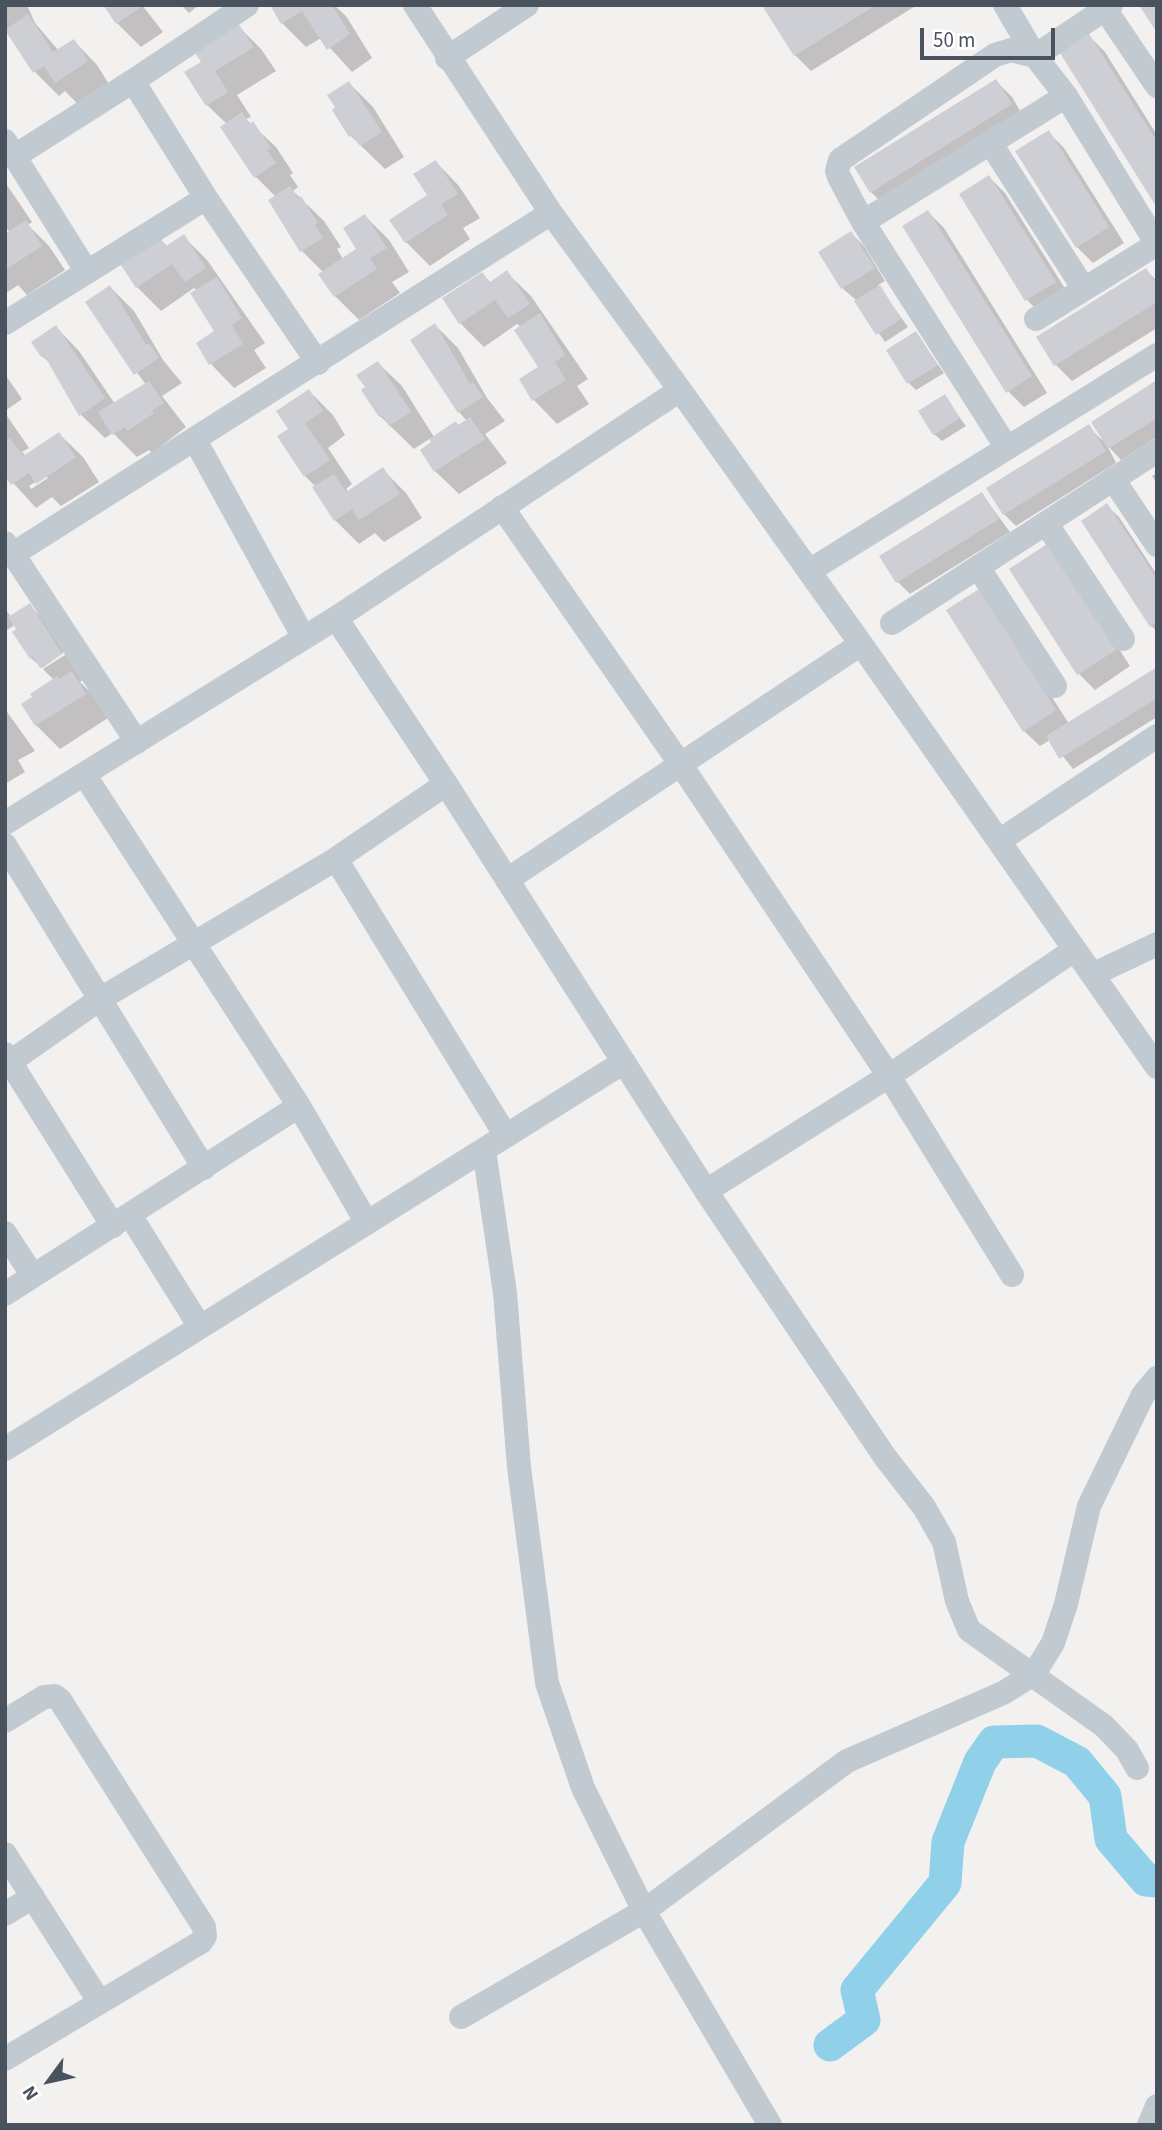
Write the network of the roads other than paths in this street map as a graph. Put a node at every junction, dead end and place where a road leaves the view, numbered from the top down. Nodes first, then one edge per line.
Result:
1 (247, 5) edge
2 (415, 5) edge
3 (527, 5) edge
4 (1005, 5) edge
5 (1108, 7) edge
6 (1035, 56) junction
7 (447, 58) junction
8 (133, 81) junction
9 (1157, 86) edge
10 (1066, 96) junction
11 (991, 144) junction
12 (10, 149) edge
13 (206, 198) junction
14 (551, 213) junction
15 (863, 222) junction
16 (1157, 244) edge
17 (87, 272) junction
18 (1084, 289) junction
19 (1036, 319) dead end
20 (5, 323) edge
21 (1157, 355) edge
22 (318, 363) junction
23 (680, 390) junction
24 (195, 440) junction
25 (1007, 448) junction
26 (1157, 451) edge
27 (1113, 479) junction
28 (502, 507) junction
29 (1046, 523) junction
30 (1157, 545) edge
31 (9, 549) edge
32 (978, 568) junction
33 (809, 571) junction
34 (336, 618) junction
35 (892, 623) dead end
36 (304, 638) junction
37 (1123, 639) dead end
38 (862, 644) junction
39 (1055, 686) dead end
40 (1157, 736) edge
41 (137, 742) junction
42 (681, 765) junction
43 (84, 774) junction
44 (446, 784) junction
45 (5, 823) edge
46 (999, 841) junction
47 (5, 845) edge
48 (336, 859) junction
49 (507, 880) junction
50 (194, 944) junction
51 (1157, 944) edge
52 (1074, 950) junction
53 (1094, 974) junction
54 (100, 999) junction
55 (8, 1058) edge
56 (624, 1062) junction
57 (1157, 1067) edge
58 (889, 1076) junction
59 (299, 1106) junction
60 (506, 1136) junction
61 (484, 1150) junction
62 (204, 1168) junction
63 (706, 1191) junction
64 (122, 1221) junction
65 (367, 1223) junction
66 (5, 1233) edge
67 (1012, 1275) dead end
68 (33, 1276) junction
69 (5, 1294) edge
70 (200, 1327) junction
71 (1157, 1378) edge
72 (5, 1448) edge
73 (1034, 1674) junction
74 (5, 1721) edge
75 (1137, 1769) dead end
76 (5, 1854) edge
77 (33, 1897) junction
78 (644, 1911) junction
79 (5, 1914) edge
80 (99, 2001) junction
81 (461, 2017) dead end
82 (5, 2059) edge
83 (1157, 2106) edge
84 (770, 2125) edge
85 (1149, 2125) edge

1 - 8 street
2 - 7 street
3 - 7 street
4 - 6 street
5 - 6 street
5 - 9 street
6 - 10 street
6 - 15 street
7 - 14 street
8 - 12 street
8 - 13 street
10 - 11 street
10 - 16 street
11 - 15 street
11 - 18 street
12 - 17 street
13 - 17 street
13 - 22 street
14 - 22 street
14 - 23 street
15 - 25 street
16 - 18 street
17 - 20 street
18 - 19 street
21 - 25 street
22 - 24 street
23 - 28 street
23 - 33 street
24 - 31 street
24 - 36 street
25 - 33 street
26 - 27 street
27 - 29 street
27 - 30 street
28 - 34 street
28 - 42 street
29 - 32 street
29 - 37 street
31 - 41 street
32 - 35 street
32 - 39 street
33 - 38 street
34 - 36 street
34 - 44 street
36 - 41 street
38 - 42 street
38 - 46 street
40 - 46 street
41 - 43 street
42 - 49 street
42 - 58 street
43 - 45 street
43 - 50 street
44 - 48 street
44 - 49 street
46 - 52 street
47 - 54 street
48 - 50 street
48 - 60 street
49 - 56 street
50 - 54 street
50 - 59 street
51 - 53 street
52 - 53 street
52 - 58 street
53 - 57 street
54 - 55 street
54 - 62 street
55 - 64 street
56 - 60 street
56 - 63 street
58 - 63 street
58 - 67 street
59 - 62 street
59 - 65 street
60 - 61 street
61 - 65 street
61 - 78 street
62 - 64 street
63 - 73 street
64 - 68 street
64 - 70 street
65 - 70 street
66 - 68 street
68 - 69 street
70 - 72 street
71 - 73 street
73 - 75 street
73 - 78 street
74 - 80 street
76 - 77 street
77 - 79 street
77 - 80 street
78 - 81 street
78 - 84 street
80 - 82 street
83 - 85 street

